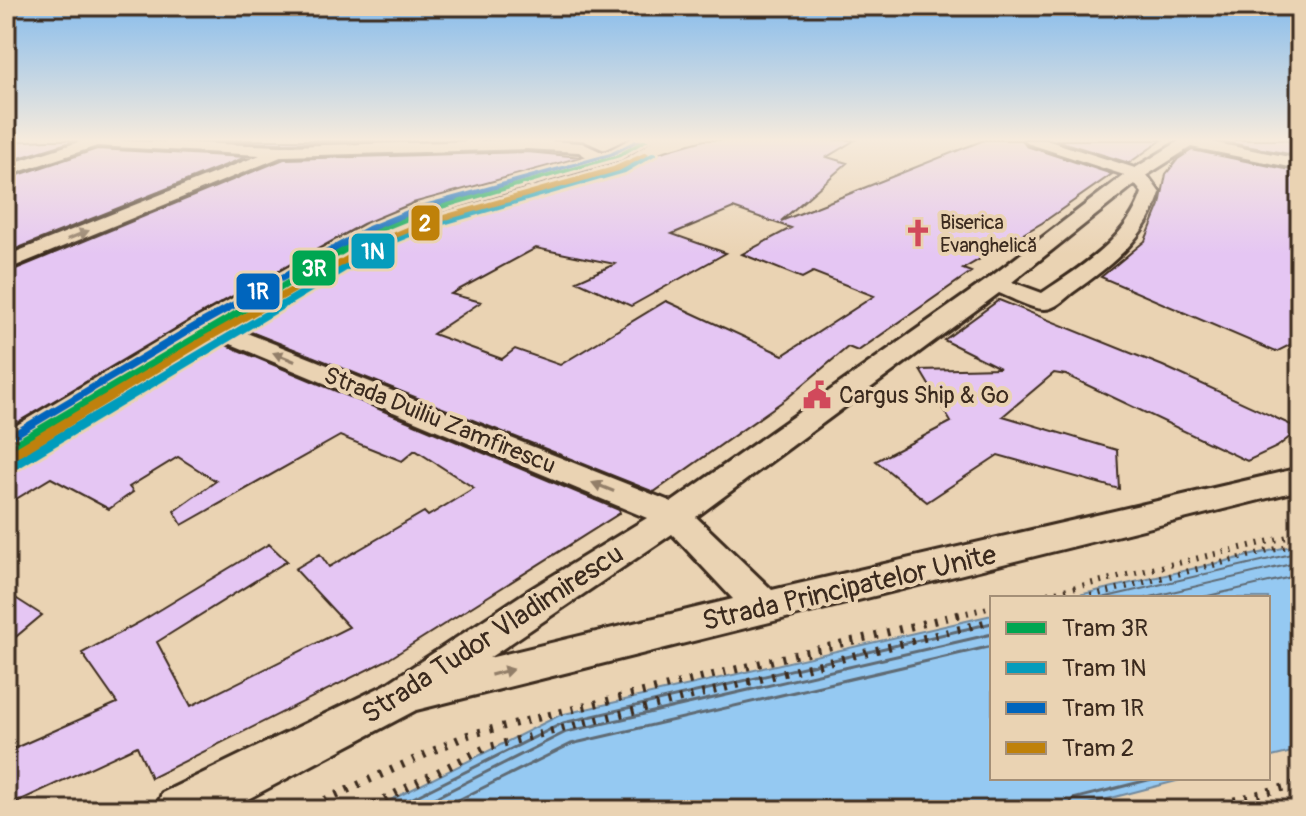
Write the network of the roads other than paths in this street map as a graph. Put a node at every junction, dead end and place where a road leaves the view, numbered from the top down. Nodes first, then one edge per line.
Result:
1 (217, 178) edge
2 (532, 178) edge
3 (1132, 178) edge
4 (1140, 178) edge
5 (6, 264) edge
6 (996, 284) junction
7 (205, 325) junction
8 (6, 445) edge
9 (1300, 479) edge
10 (675, 516) junction
11 (765, 606) junction
12 (400, 698) junction
13 (179, 810) edge

5 -> 1 street
2 - 7 street
3 - 6 street, Strada Tudor Vladimirescu
4 - 6 street
6 - 10 street, Strada Tudor Vladimirescu
7 - 8 street
10 -> 7 street, Strada Duiliu Zamfirescu
9 - 11 street, Strada Principatelor Unite
10 - 11 street
10 - 12 street, Strada Tudor Vladimirescu
12 -> 11 street, Strada Principatelor Unite
12 - 13 street, Strada Tudor Vladimirescu

